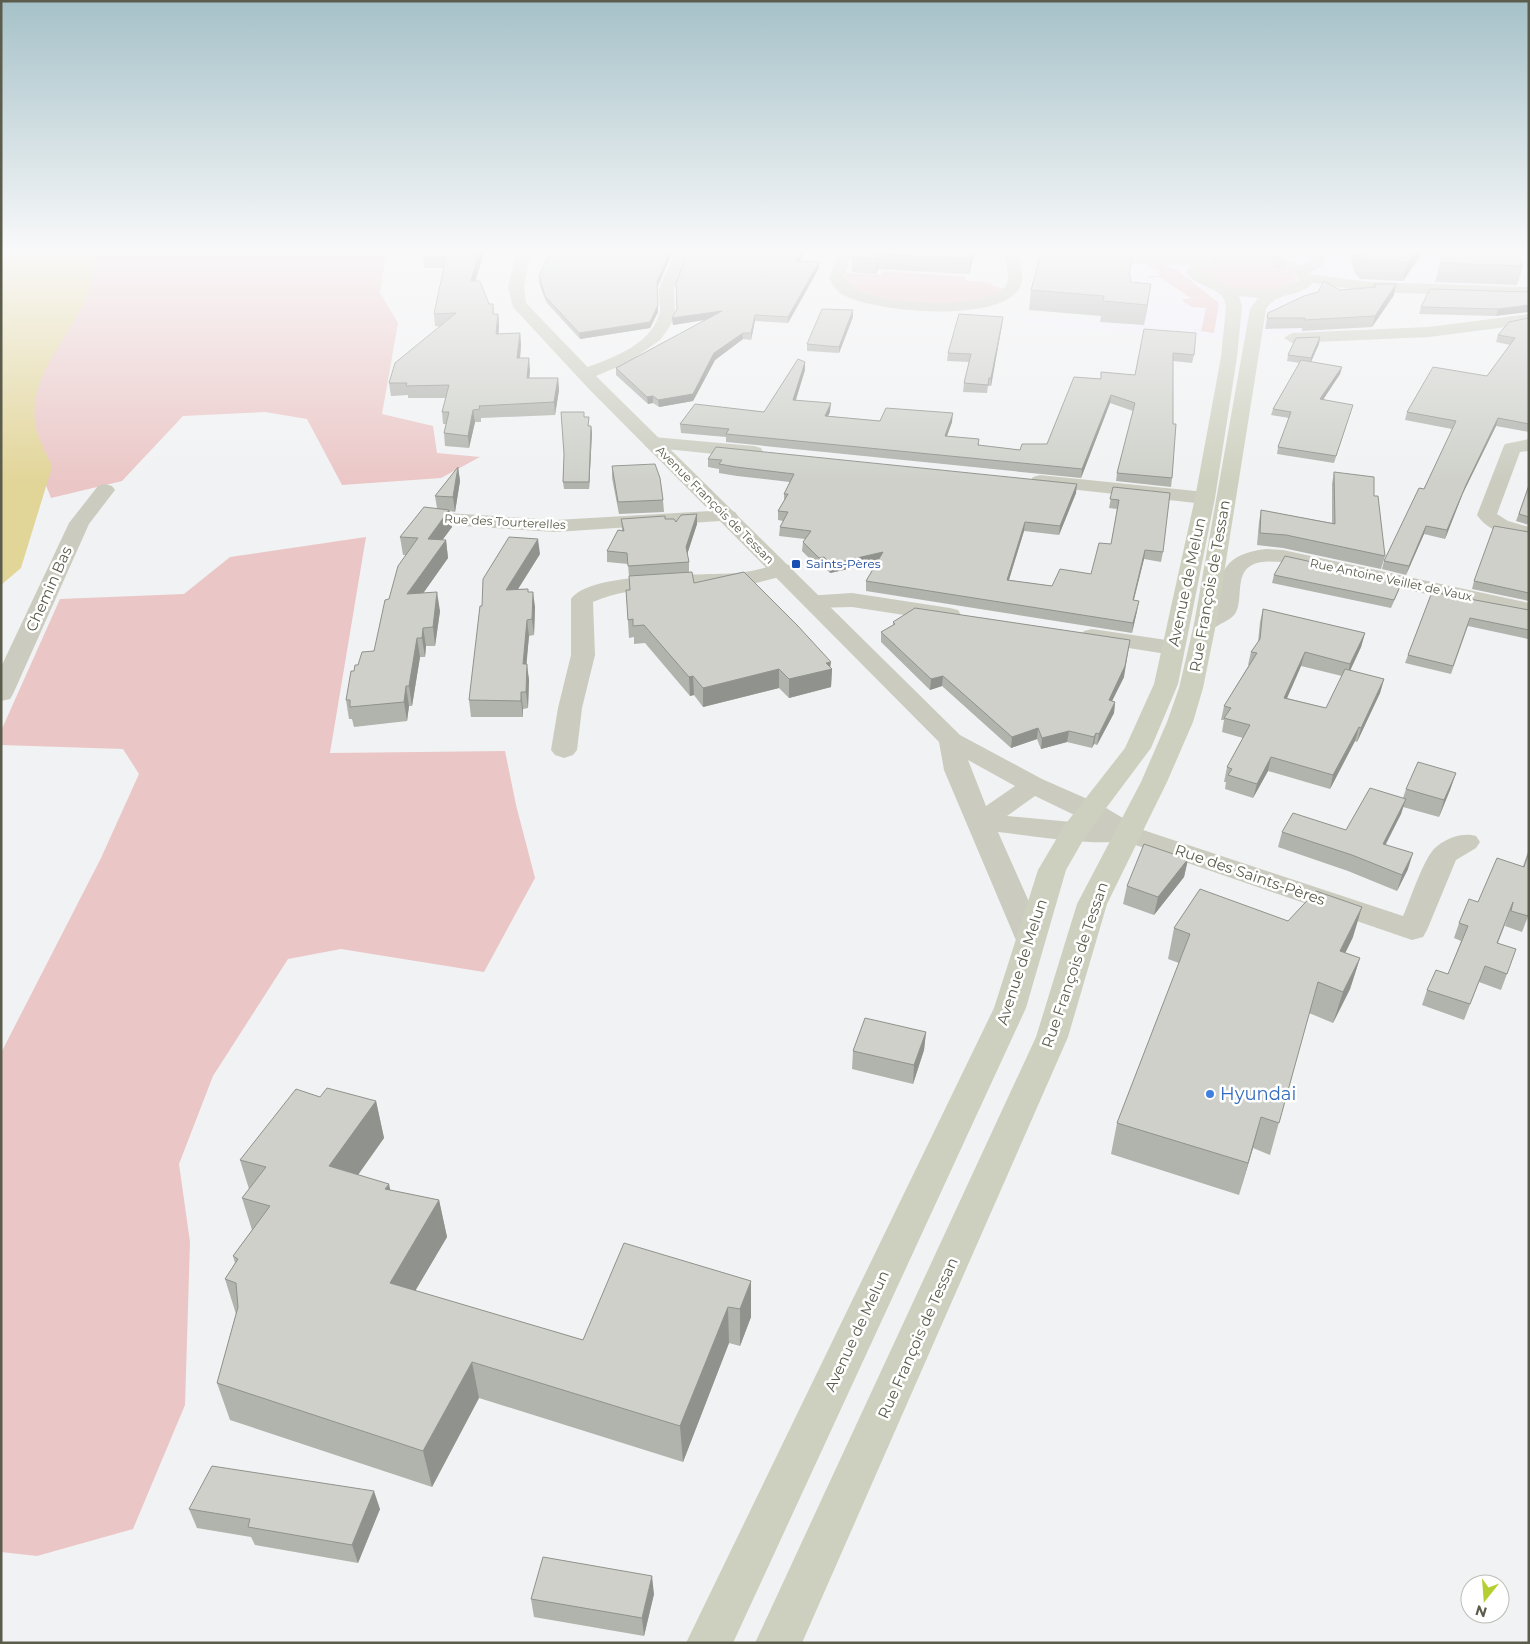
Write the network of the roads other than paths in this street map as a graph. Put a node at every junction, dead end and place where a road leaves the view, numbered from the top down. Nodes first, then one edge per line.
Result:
1 (543, 330) edge
2 (659, 330) edge
3 (1232, 330) edge
4 (1255, 330) edge
5 (1447, 330) edge
6 (1292, 338) dead end
7 (585, 374) junction
8 (653, 442) junction
9 (1529, 445) edge
10 (769, 454) edge
11 (1023, 479) edge
12 (105, 490) dead end
13 (1205, 498) junction
14 (728, 516) junction
15 (432, 518) edge
16 (1529, 533) edge
17 (781, 570) junction
18 (813, 601) junction
19 (1529, 610) edge
20 (968, 618) edge
21 (1205, 624) junction
22 (1073, 633) edge
23 (1174, 648) junction
24 (1, 694) edge
25 (951, 740) junction
26 (564, 750) dead end
27 (1033, 785) junction
28 (981, 822) junction
29 (1082, 822) junction
30 (1128, 833) junction
31 (1466, 842) dead end
32 (1030, 938) junction
33 (709, 1643) edge
34 (778, 1643) edge

1 - 7 street, Avenue François de Tessan
2 - 7 street
3 - 13 main road, Avenue de Melun
4 - 21 main road, Rue François de Tessan
5 - 6 street
7 - 8 street, Avenue François de Tessan
8 - 10 street
8 - 14 street, Avenue François de Tessan
9 - 16 street
11 - 13 street
12 - 24 street, Chemin Bas
13 - 23 main road, Avenue de Melun
14 - 15 street, Rue des Tourterelles
14 - 17 street, Avenue François de Tessan
17 - 18 street, Avenue François de Tessan
17 - 26 street
18 - 20 street
18 - 25 street, Avenue François de Tessan
19 - 21 street, Rue Antoine Veillet de Vaux
21 - 30 main road, Rue François de Tessan
22 - 23 street
23 - 29 main road, Avenue de Melun
25 - 27 street, Avenue François de Tessan
25 - 28 street
27 - 28 street
27 - 29 street, Avenue François de Tessan
28 - 29 street
28 - 32 street
29 - 30 street
29 - 32 main road, Avenue de Melun
30 - 31 street, Rue des Saints-Pères
30 - 34 main road, Rue François de Tessan
32 - 33 main road, Avenue de Melun

